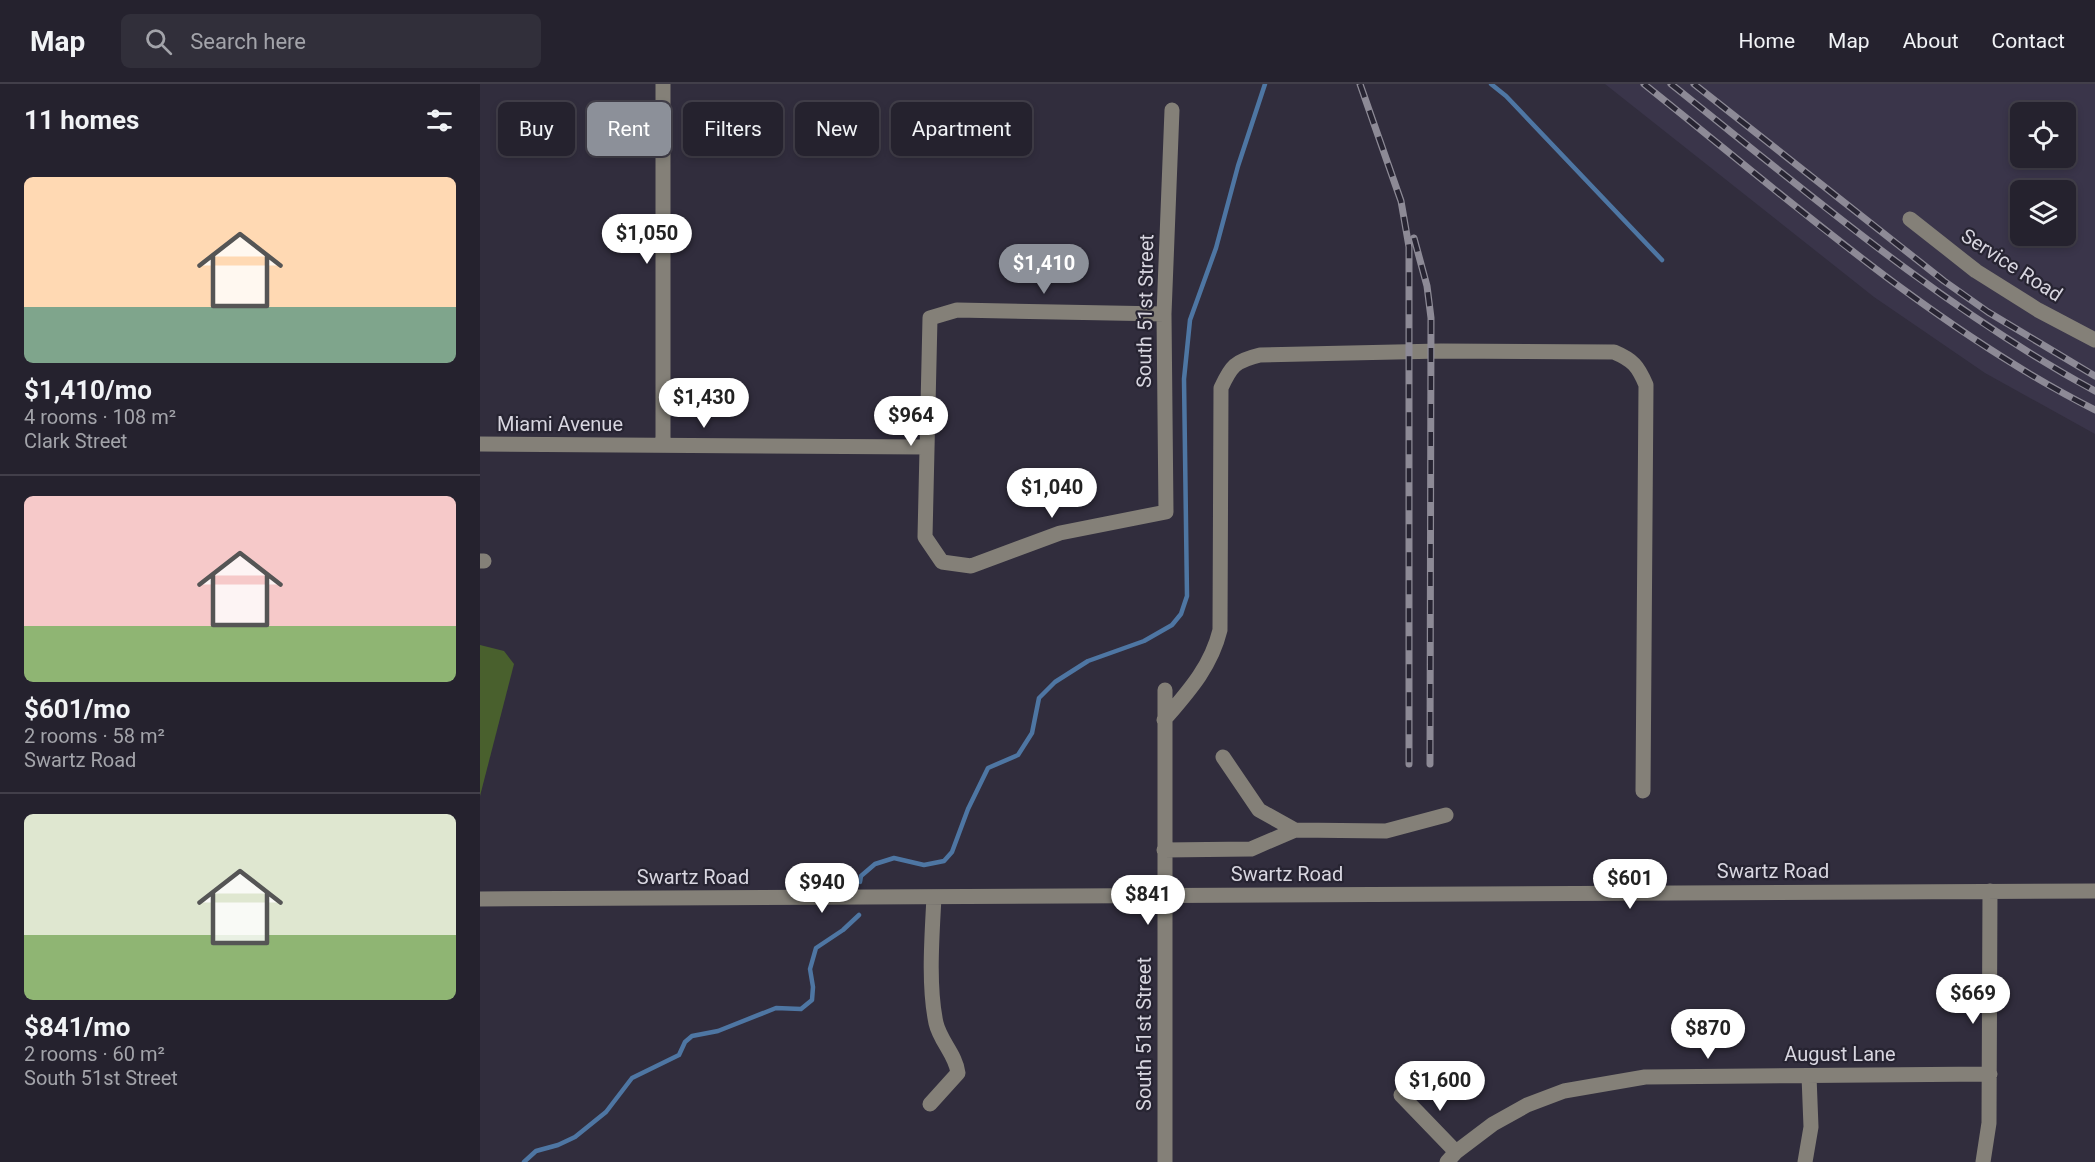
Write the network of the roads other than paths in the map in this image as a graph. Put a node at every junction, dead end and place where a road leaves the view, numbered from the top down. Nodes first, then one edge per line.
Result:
1 (663, 84) edge
2 (1172, 110) dead end
3 (1910, 219) dead end
4 (1164, 314) junction
5 (2095, 340) edge
6 (480, 444) edge
7 (663, 445) junction
8 (927, 447) junction
9 (1165, 690) dead end
10 (1164, 720) junction
11 (1223, 757) dead end
12 (1643, 791) dead end
13 (1446, 815) dead end
14 (1295, 830) junction
15 (1164, 850) junction
16 (1990, 891) junction
17 (2095, 891) edge
18 (1165, 896) junction
19 (934, 897) junction
20 (480, 899) edge
21 (1990, 1074) junction
22 (1809, 1076) junction
23 (1401, 1095) dead end
24 (930, 1104) dead end
25 (1452, 1157) edge
26 (1165, 1162) edge
27 (1804, 1162) edge
28 (1983, 1162) edge

1 - 7 street
2 - 4 street, South 51st Street
3 - 5 street, Service Road
4 - 8 street
4 - 8 street, South 51st Street
6 - 7 street, Miami Avenue
7 - 8 street, Miami Avenue
9 - 10 street, South 51st Street
10 - 12 street
10 - 15 street, South 51st Street
11 - 14 street
13 - 14 street
14 - 15 street
15 - 18 street, South 51st Street
16 - 17 street, Swartz Road
16 - 18 street, Swartz Road
16 - 21 street
18 - 19 street, Swartz Road
18 - 26 street, South 51st Street
19 - 20 street, Swartz Road
19 - 24 street
21 - 22 street, August Lane
21 - 28 street
22 - 25 street, August Lane
22 - 27 street
23 - 25 street

